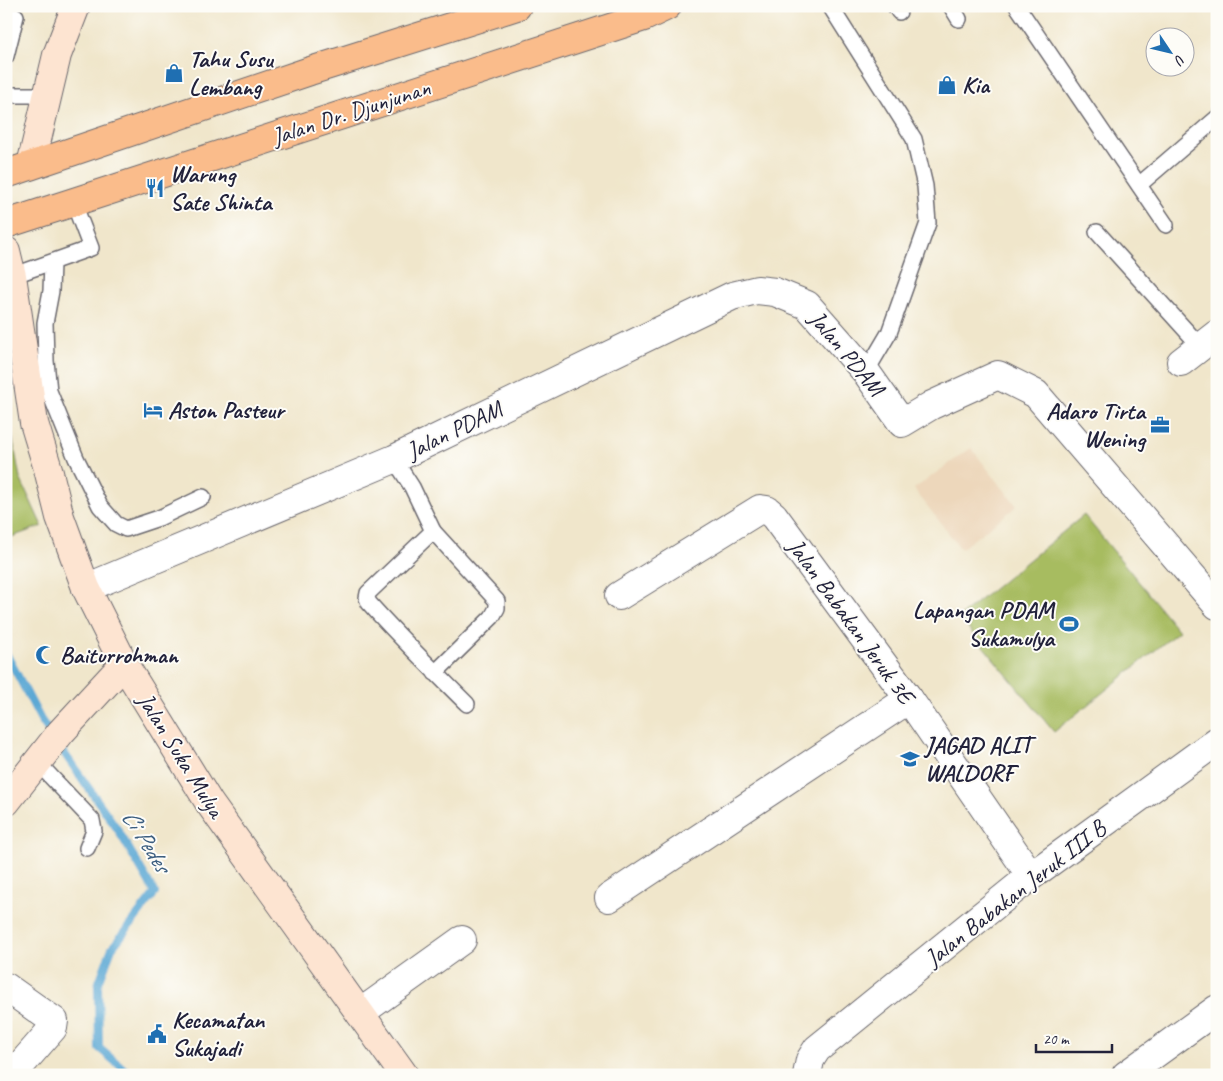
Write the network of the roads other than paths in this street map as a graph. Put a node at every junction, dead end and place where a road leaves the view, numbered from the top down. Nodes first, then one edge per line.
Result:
1 (76, 6) edge
2 (517, 6) edge
3 (667, 6) edge
4 (830, 6) edge
5 (951, 6) edge
6 (1017, 6) edge
7 (16, 16) dead end
8 (959, 19) dead end
9 (6, 56) edge
10 (6, 94) edge
11 (48, 95) junction
12 (1217, 118) edge
13 (19, 170) edge
14 (1139, 186) junction
15 (74, 201) junction
16 (6, 224) edge
17 (1166, 225) dead end
18 (1097, 232) dead end
19 (52, 263) junction
20 (9, 264) edge
21 (1200, 348) edge
22 (866, 372) junction
23 (394, 458) junction
24 (202, 497) dead end
25 (433, 531) junction
26 (86, 588) junction
27 (619, 596) dead end
28 (1217, 605) edge
29 (124, 664) junction
30 (435, 673) junction
31 (909, 699) junction
32 (467, 704) dead end
33 (1217, 741) edge
34 (48, 748) junction
35 (10, 788) edge
36 (87, 848) dead end
37 (1031, 876) junction
38 (609, 898) dead end
39 (462, 940) dead end
40 (6, 987) edge
41 (1217, 1009) edge
42 (360, 1013) junction
43 (12, 1075) edge
44 (404, 1075) edge
45 (807, 1075) edge
46 (1126, 1075) edge

1 - 11 street
2 - 13 highway, Jalan Dr. Djunjunan
3 - 15 highway, Jalan Dr. Djunjunan
4 - 22 lane
5 - 8 lane
6 - 14 lane
7 - 9 lane
10 - 11 lane
11 - 13 street
12 - 14 lane
14 - 17 lane
15 - 16 highway, Jalan Dr. Djunjunan
15 - 19 lane
18 - 21 lane
19 - 20 lane
19 - 24 lane
20 - 26 street, Jalan Suka Mulya
22 - 23 street, Jalan PDAM
22 - 28 street, Jalan PDAM
23 - 25 lane, Jalan PDAM
23 - 26 street, Jalan PDAM
25 - 30 lane, Jalan PDAM
25 - 30 lane
26 - 29 street, Jalan Suka Mulya
27 - 31 street, Jalan Babakan Jeruk 3E
29 - 34 street
29 - 42 street, Jalan Suka Mulya
30 - 32 lane
31 - 37 street, Jalan Babakan Jeruk 3E
31 - 38 street
33 - 37 street, Jalan Babakan Jeruk III B
34 - 35 street
34 - 36 lane
37 - 45 street, Jalan Babakan Jeruk III B
39 - 42 street
40 - 43 street
41 - 46 street
42 - 44 street, Jalan Suka Mulya

